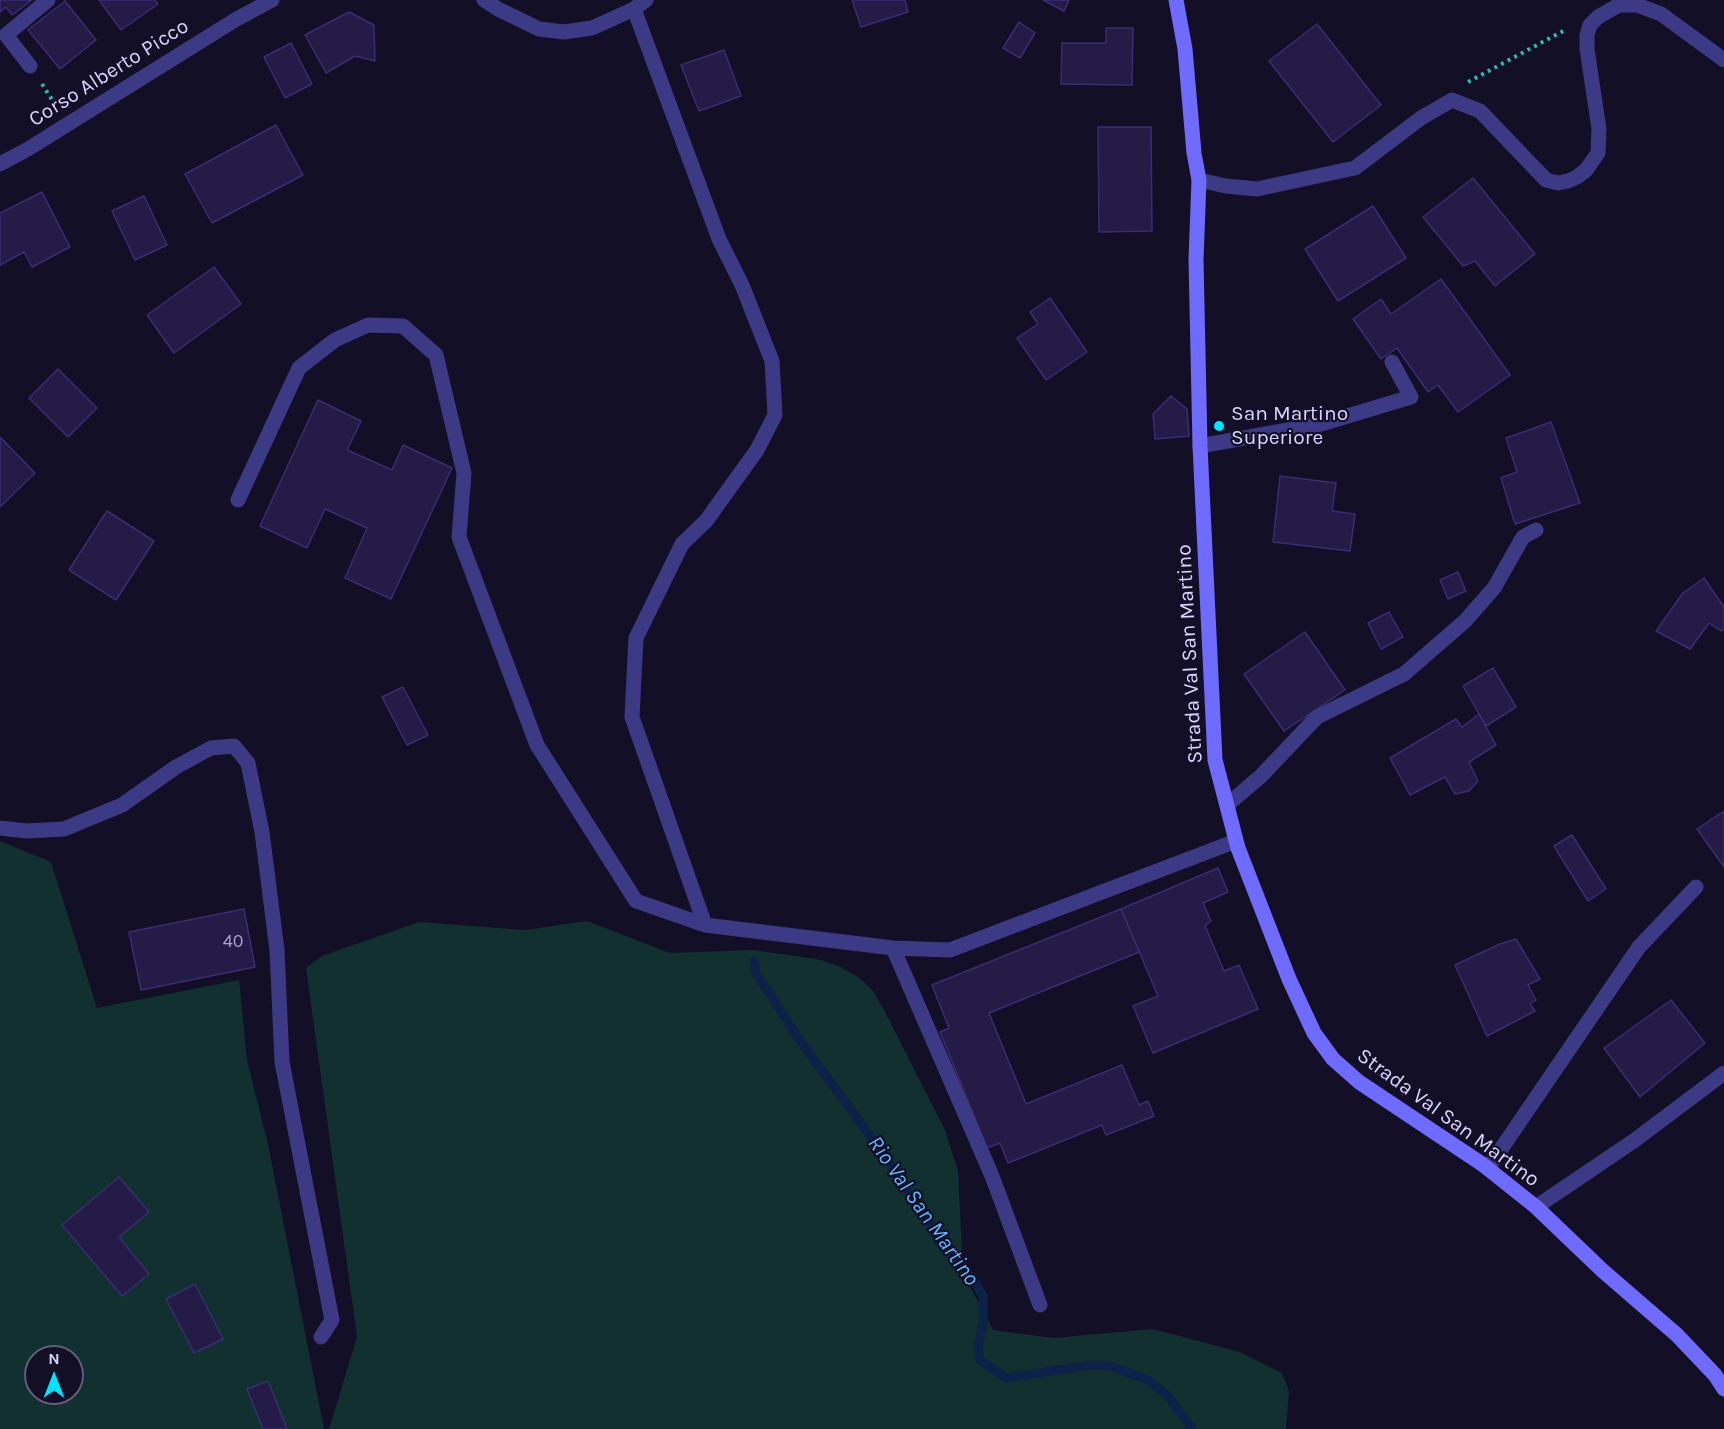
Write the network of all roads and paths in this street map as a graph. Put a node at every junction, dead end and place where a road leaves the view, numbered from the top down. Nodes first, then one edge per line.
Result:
1 (48, 0) edge
2 (272, 0) edge
3 (484, 0) edge
4 (1176, 0) edge
5 (640, 5) edge
6 (1575, 24) dead end
7 (1724, 60) edge
8 (30, 66) joint
9 (1452, 100) junction
10 (68, 123) junction
11 (0, 164) edge
12 (1199, 180) junction
13 (1392, 362) dead end
14 (1200, 446) junction
15 (238, 500) dead end
16 (1536, 530) dead end
17 (1227, 805) junction
18 (0, 828) edge
19 (1236, 841) junction
20 (1696, 887) dead end
21 (705, 925) junction
22 (893, 948) junction
23 (1724, 1073) edge
24 (1488, 1168) junction
25 (1536, 1207) junction
26 (1040, 1305) dead end
27 (321, 1337) dead end
28 (1724, 1389) edge

1 - 8 street
2 - 10 street, Corso Alberto Picco
3 - 5 street
4 - 12 street, Strada Val San Martino
5 - 21 street
6 - 9 path
7 - 9 street
8 - 10 path
9 - 12 street
10 - 11 street, Corso Alberto Picco
12 - 14 street, Strada Val San Martino
13 - 14 street
14 - 17 street, Strada Val San Martino
15 - 21 street
16 - 17 street
17 - 19 street, Strada Val San Martino
18 - 27 street
19 - 22 street
19 - 24 street, Strada Val San Martino
20 - 24 street
21 - 22 street
22 - 26 street
23 - 25 street
24 - 25 street, Strada Val San Martino
25 - 28 street, Strada Val San Martino

